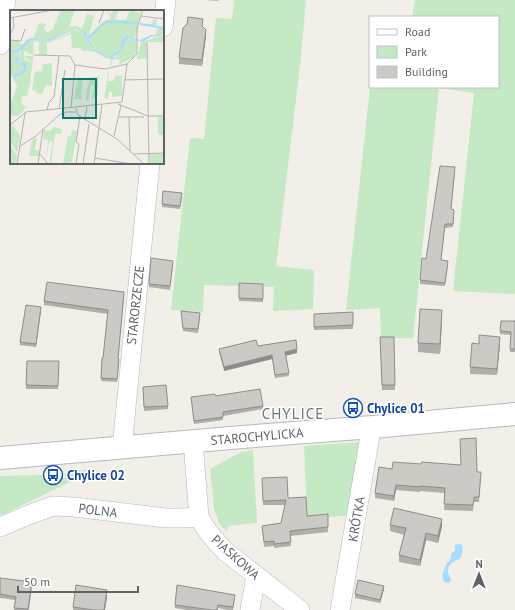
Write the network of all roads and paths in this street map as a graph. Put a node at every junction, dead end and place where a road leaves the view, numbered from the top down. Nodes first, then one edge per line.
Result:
1 (6, 0) edge
2 (166, 0) edge
3 (164, 18) edge
4 (0, 44) edge
5 (150, 164) edge
6 (515, 414) edge
7 (372, 427) junction
8 (193, 441) junction
9 (122, 448) junction
10 (0, 458) edge
11 (199, 517) junction
12 (0, 527) edge
13 (256, 576) junction
14 (250, 610) edge
15 (300, 610) edge
16 (340, 610) edge

1 - 4 street
2 - 3 street
5 - 9 street, STARORZECZE
6 - 7 street, STAROCHYLICKA
7 - 8 street, STAROCHYLICKA
7 - 16 street, KRÓTKA
8 - 9 street, STAROCHYLICKA
8 - 11 street, PIASKOWA
9 - 10 street, STAROCHYLICKA
11 - 12 street, POLNA
11 - 13 street, PIASKOWA
13 - 14 street
13 - 15 street, PIASKOWA

